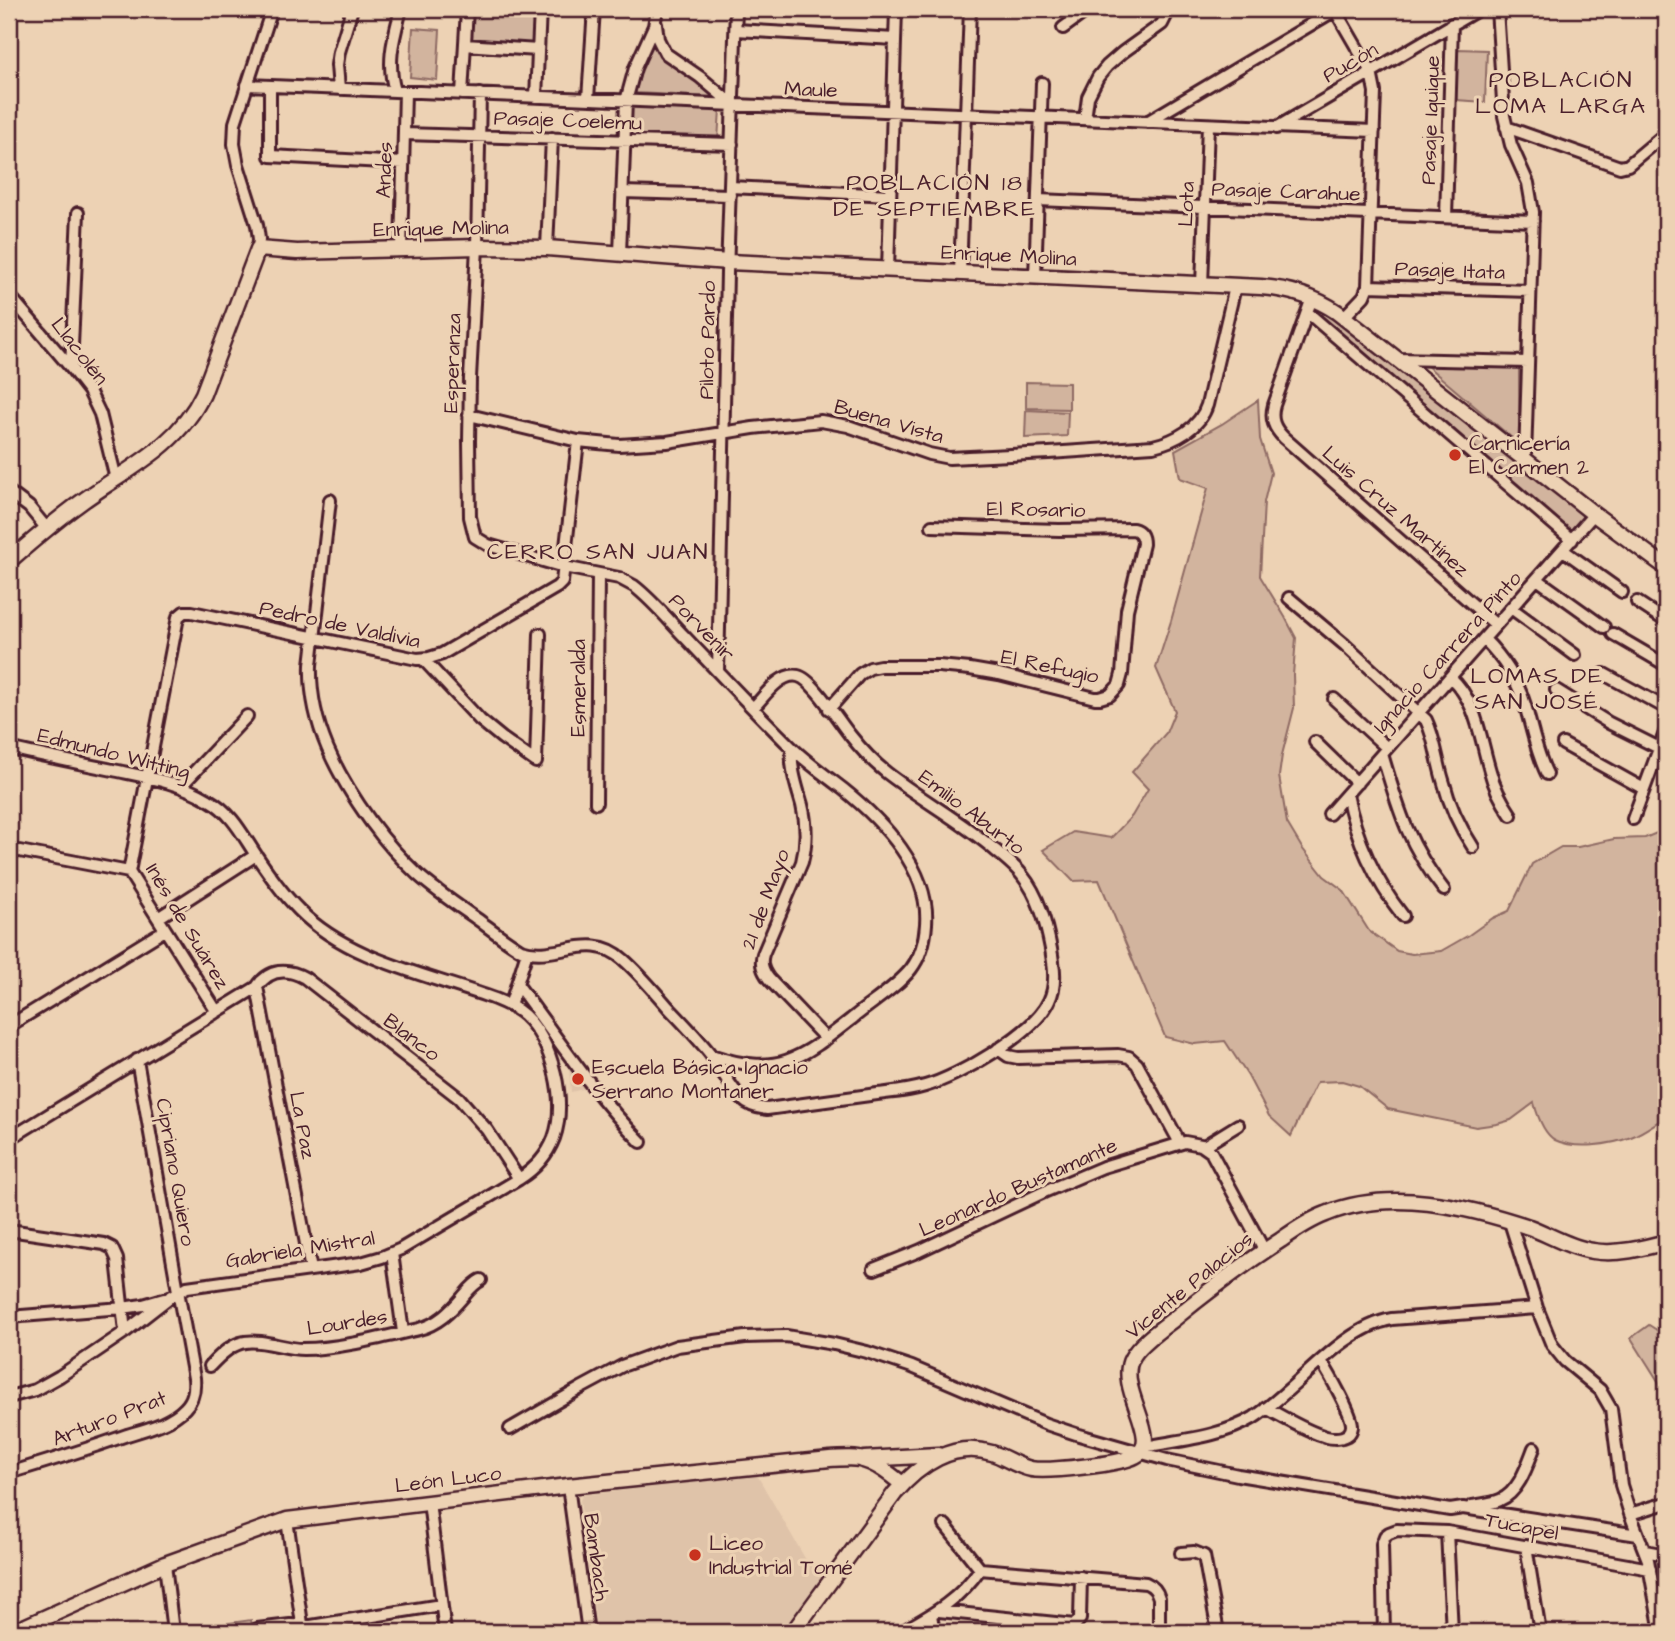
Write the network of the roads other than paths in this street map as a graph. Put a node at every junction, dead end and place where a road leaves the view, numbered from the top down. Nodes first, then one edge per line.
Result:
1 (271, 9) edge
2 (352, 9) edge
3 (401, 9) edge
4 (467, 9) edge
5 (540, 9) edge
6 (594, 9) edge
7 (736, 9) edge
8 (896, 9) edge
9 (970, 9) edge
10 (1089, 9) edge
11 (1166, 9) edge
12 (1336, 9) edge
13 (1479, 9) edge
14 (1497, 9) edge
15 (657, 13) edge
16 (1452, 24) junction
17 (1063, 29) dead end
18 (736, 30) junction
19 (895, 39) junction
20 (465, 45) junction
21 (538, 50) junction
22 (1371, 72) junction
23 (1042, 83) dead end
24 (247, 85) junction
25 (270, 86) junction
26 (339, 89) junction
27 (400, 91) junction
28 (462, 94) junction
29 (480, 94) junction
30 (536, 97) junction
31 (589, 99) junction
32 (626, 101) junction
33 (733, 105) junction
34 (893, 111) junction
35 (966, 115) junction
36 (1041, 118) junction
37 (1085, 120) junction
38 (1147, 122) junction
39 (1209, 125) junction
40 (1506, 127) junction
41 (1276, 128) junction
42 (1374, 131) junction
43 (1666, 133) edge
44 (404, 134) junction
45 (479, 136) junction
46 (552, 138) junction
47 (624, 141) junction
48 (732, 144) junction
49 (403, 163) junction
50 (730, 191) junction
51 (622, 192) junction
52 (890, 195) junction
53 (1038, 200) junction
54 (1205, 207) junction
55 (78, 213) dead end
56 (1371, 214) junction
57 (1446, 217) junction
58 (1533, 221) junction
59 (477, 247) junction
60 (548, 248) junction
61 (258, 249) junction
62 (401, 249) junction
63 (620, 254) junction
64 (728, 262) junction
65 (888, 270) junction
66 (960, 274) junction
67 (1035, 277) junction
68 (1202, 285) junction
69 (1368, 286) junction
70 (1235, 287) junction
71 (1530, 291) junction
72 (9, 295) edge
73 (1309, 305) junction
74 (1344, 317) junction
75 (1397, 359) junction
76 (1528, 362) junction
77 (71, 368) junction
78 (469, 415) junction
79 (724, 433) junction
80 (578, 441) junction
81 (1525, 458) junction
82 (116, 479) junction
83 (9, 492) edge
84 (330, 500) dead end
85 (1594, 514) junction
86 (932, 526) dead end
87 (47, 529) junction
88 (1139, 532) joint
89 (1572, 540) junction
90 (1563, 550) junction
91 (9, 561) edge
92 (564, 567) junction
93 (1666, 567) edge
94 (598, 574) junction
95 (1537, 579) junction
96 (1622, 592) dead end
97 (1289, 598) dead end
98 (1637, 602) dead end
99 (1511, 608) junction
100 (182, 613) joint
101 (1666, 621) edge
102 (1496, 625) junction
103 (540, 634) dead end
104 (314, 638) junction
105 (1484, 639) junction
106 (1575, 655) dead end
107 (423, 659) junction
108 (1666, 665) edge
109 (718, 672) junction
110 (1604, 674) dead end
111 (1450, 677) junction
112 (1556, 690) dead end
113 (1334, 699) dead end
114 (752, 708) junction
115 (1666, 708) edge
116 (829, 709) junction
117 (1419, 712) junction
118 (247, 716) dead end
119 (1666, 730) edge
120 (1315, 742) dead end
121 (1563, 744) dead end
122 (9, 748) edge
123 (1659, 748) junction
124 (792, 749) junction
125 (1385, 751) junction
126 (1547, 774) dead end
127 (147, 778) junction
128 (1357, 782) junction
129 (181, 786) junction
130 (1644, 789) junction
131 (1347, 794) junction
132 (596, 803) dead end
133 (1329, 814) dead end
134 (1511, 815) dead end
135 (1633, 819) dead end
136 (1473, 847) dead end
137 (9, 849) edge
138 (256, 855) junction
139 (129, 872) junction
140 (1444, 890) dead end
141 (1403, 916) dead end
142 (158, 918) junction
143 (165, 930) junction
144 (527, 952) junction
145 (517, 984) junction
146 (257, 987) junction
147 (510, 1006) junction
148 (535, 1009) junction
149 (217, 1012) junction
150 (525, 1016) junction
151 (9, 1026) edge
152 (826, 1039) junction
153 (998, 1049) junction
154 (711, 1055) junction
155 (137, 1060) junction
156 (1238, 1125) dead end
157 (9, 1139) edge
158 (641, 1142) dead end
159 (1180, 1143) junction
160 (1204, 1146) junction
161 (519, 1180) junction
162 (1510, 1222) junction
163 (9, 1230) edge
164 (1666, 1241) edge
165 (1264, 1251) junction
166 (392, 1253) junction
167 (874, 1269) dead end
168 (311, 1270) junction
169 (481, 1280) dead end
170 (174, 1294) junction
171 (122, 1308) junction
172 (1537, 1308) junction
173 (9, 1317) edge
174 (125, 1332) junction
175 (403, 1332) junction
176 (1321, 1361) junction
177 (210, 1366) dead end
178 (9, 1397) edge
179 (1266, 1408) junction
180 (510, 1429) dead end
181 (1534, 1448) dead end
182 (1143, 1449) junction
183 (946, 1454) junction
184 (858, 1459) junction
185 (9, 1473) edge
186 (902, 1484) junction
187 (568, 1486) junction
188 (429, 1502) junction
189 (1666, 1503) edge
190 (1462, 1508) junction
191 (1630, 1514) junction
192 (287, 1520) junction
193 (945, 1525) dead end
194 (1447, 1532) junction
195 (1638, 1535) junction
196 (1526, 1546) junction
197 (1645, 1550) junction
198 (1181, 1553) dead end
199 (1666, 1555) edge
200 (165, 1564) junction
201 (979, 1569) junction
202 (1650, 1569) junction
203 (1081, 1577) junction
204 (441, 1605) junction
205 (935, 1613) junction
206 (257, 1629) dead end
207 (303, 1629) edge
208 (13, 1632) edge
209 (173, 1632) edge
210 (445, 1632) edge
211 (587, 1632) edge
212 (793, 1632) edge
213 (901, 1632) edge
214 (934, 1632) edge
215 (1159, 1632) edge
216 (1219, 1632) edge
217 (1384, 1632) edge
218 (1452, 1632) edge
219 (1540, 1632) edge
220 (1661, 1632) edge

1 - 24 street
2 - 26 street
3 - 27 street, Andes
4 - 20 street
5 - 21 street
6 - 31 street
7 - 18 street, Piloto Pardo
8 - 19 street
9 - 35 street
10 - 17 street
11 - 37 street
12 - 22 street
12 - 38 street
13 - 16 street, Pucón
14 - 40 street
15 - 32 street
15 - 33 street
16 - 22 street, Pucón
16 - 57 street, Pasaje Iquique
18 - 19 street
18 - 33 street, Piloto Pardo
19 - 34 street
20 - 21 street
20 - 28 street
21 - 30 street
22 - 41 street, Pucón
22 - 42 street
23 - 36 street
24 - 25 street, Maule
24 - 61 street
25 - 26 street, Maule
25 - 49 street
26 - 27 street, Maule
27 - 28 street, Maule
27 - 44 street, Andes
28 - 29 street, Maule
29 - 30 street, Maule
29 - 45 street, Esperanza
30 - 31 street, Maule
31 - 32 street, Maule
32 - 33 street, Maule
32 - 47 street
33 - 34 street, Maule
33 - 48 street, Piloto Pardo
34 - 35 street, Maule
34 - 52 street
35 - 36 street, Maule
35 - 66 street
36 - 37 street, Maule
36 - 53 street
37 - 38 street, Maule
38 - 39 street, Maule
39 - 41 street, Maule
39 - 54 street, Lota
40 - 43 street
40 - 58 street
41 - 42 street, Maule
42 - 56 street
44 - 45 street, Pasaje Coelemu
44 - 49 street, Andes
45 - 46 street, Pasaje Coelemu
45 - 59 street, Esperanza
46 - 47 street, Pasaje Coelemu
46 - 60 street
47 - 48 street, Pasaje Coelemu
47 - 51 street
48 - 50 street, Piloto Pardo
49 - 62 street, Andes
50 - 51 street
50 - 52 street
50 - 64 street, Piloto Pardo
51 - 63 street
52 - 65 street
53 - 54 street, Pasaje Carahue
53 - 67 street
54 - 56 street, Pasaje Carahue
54 - 68 street, Lota
55 - 77 street
56 - 57 street, Pasaje Carahue
56 - 69 street
57 - 58 street, Pasaje Carahue
58 - 71 street
59 - 60 main road, Enrique Molina
59 - 62 main road, Enrique Molina
59 - 78 street, Esperanza
60 - 63 main road, Enrique Molina
61 - 62 main road, Enrique Molina
61 - 82 main road
63 - 64 main road, Enrique Molina
64 - 65 main road, Enrique Molina
64 - 79 street, Piloto Pardo
65 - 66 main road, Enrique Molina
66 - 67 main road, Enrique Molina
67 - 68 main road, Enrique Molina
68 - 70 main road, Enrique Molina
69 - 71 street, Pasaje Itata
69 - 74 street
70 - 73 main road, Enrique Molina
70 - 79 street, Buena Vista
71 - 76 street
72 - 77 street, Llacolén
73 - 74 main road, Enrique Molina
73 - 89 street, Enrique Molina
73 - 102 street, Luis Cruz Martínez
74 - 75 main road, Enrique Molina
75 - 76 street
75 - 81 main road, Enrique Molina
76 - 81 street
77 - 82 street, Llacolén
78 - 80 street, Buena Vista
78 - 92 street, Esperanza
79 - 80 street, Buena Vista
79 - 109 street, Piloto Pardo
80 - 92 street
81 - 85 main road, Enrique Molina
82 - 87 main road
83 - 87 street
84 - 104 street
85 - 89 street, Ignacio Carrera Pinto
85 - 93 main road, Enrique Molina
86 - 88 street, El Rosario
87 - 91 main road
88 - 116 street, El Refugio
89 - 90 street, Ignacio Carrera Pinto
90 - 95 street, Ignacio Carrera Pinto
90 - 96 street
92 - 94 street, Porvenir
92 - 107 street
94 - 109 street, Porvenir
94 - 132 street, Esmeralda
95 - 99 street, Ignacio Carrera Pinto
95 - 108 street
97 - 117 street
98 - 101 street
99 - 102 street, Ignacio Carrera Pinto
99 - 106 street
100 - 104 street, Pedro de Valdivia
100 - 127 street, Inés de Suárez
102 - 105 street, Ignacio Carrera Pinto
103 - 107 street, Pedro de Valdivia
104 - 107 street, Pedro de Valdivia
104 - 144 street
105 - 111 street, Ignacio Carrera Pinto
105 - 126 street
109 - 114 street, Porvenir
110 - 115 street
111 - 117 street, Ignacio Carrera Pinto
111 - 134 street
112 - 123 street
113 - 125 street
114 - 116 street, Emilio Aburto
114 - 124 street, Porvenir
116 - 153 street, Emilio Aburto
117 - 125 street, Ignacio Carrera Pinto
117 - 136 street
118 - 129 street
119 - 123 street
120 - 128 street
121 - 130 street
122 - 127 street, Edmundo Witting
123 - 130 street
124 - 152 street, 21 de Mayo
124 - 152 street, Porvenir
125 - 128 street, Ignacio Carrera Pinto
125 - 140 street
127 - 129 street, Edmundo Witting
127 - 139 street, Inés de Suárez
128 - 131 street, Ignacio Carrera Pinto
129 - 138 street, Edmundo Witting
130 - 135 street
131 - 133 street, Ignacio Carrera Pinto
131 - 141 street
137 - 139 street
138 - 142 street
138 - 147 street, Edmundo Witting
139 - 142 street, Inés de Suárez
142 - 143 street, Inés de Suárez
143 - 149 street, Inés de Suárez
143 - 151 street
144 - 145 street
144 - 154 street, Emilio Aburto
145 - 147 street
145 - 148 street
146 - 149 street
146 - 161 street, Blanco
146 - 168 street, La Paz
147 - 150 street, Gabriela Mistral
148 - 150 street
148 - 158 street
149 - 155 street
150 - 161 street, Gabriela Mistral
152 - 154 street, Porvenir
153 - 154 street, Emilio Aburto
153 - 159 street
155 - 157 street
155 - 170 street, Cipriano Quiero
156 - 160 street
159 - 160 street
159 - 167 street, Leonardo Bustamante
160 - 165 street
161 - 166 street, Gabriela Mistral
162 - 164 main road, Vicente Palacios
162 - 165 main road, Vicente Palacios
162 - 172 street
163 - 171 street
165 - 182 main road, Vicente Palacios
166 - 168 street, Gabriela Mistral
166 - 175 street
168 - 170 street, Gabriela Mistral
169 - 175 street, Lourdes
170 - 171 street
170 - 174 street, Gabriela Mistral
170 - 185 street, Arturo Prat
171 - 173 street
171 - 174 street
172 - 176 street
172 - 191 street
174 - 178 street, Gabriela Mistral
175 - 177 street, Lourdes
176 - 179 street
176 - 179 street
179 - 182 street
180 - 182 street, Tucapel
181 - 190 street
182 - 183 main road
182 - 190 street, Tucapel
183 - 184 main road
183 - 186 main road
184 - 186 main road, León Luco
184 - 187 main road, León Luco
186 - 212 main road
187 - 188 main road, León Luco
187 - 211 street, Bambach
188 - 192 main road, León Luco
188 - 204 street
189 - 191 street
190 - 195 street, Tucapel
191 - 195 street
192 - 200 main road, León Luco
192 - 207 street
193 - 201 street
194 - 196 street, Tucapel
194 - 217 street, Tucapel
194 - 218 street
195 - 197 street
196 - 202 street, Tucapel
196 - 219 street
197 - 199 street
197 - 202 street
198 - 216 street
200 - 208 main road, León Luco
200 - 209 street
201 - 203 street
201 - 205 street
202 - 220 street
203 - 205 street
203 - 215 street
204 - 207 street
204 - 210 street
205 - 213 street
205 - 214 street
206 - 207 street

